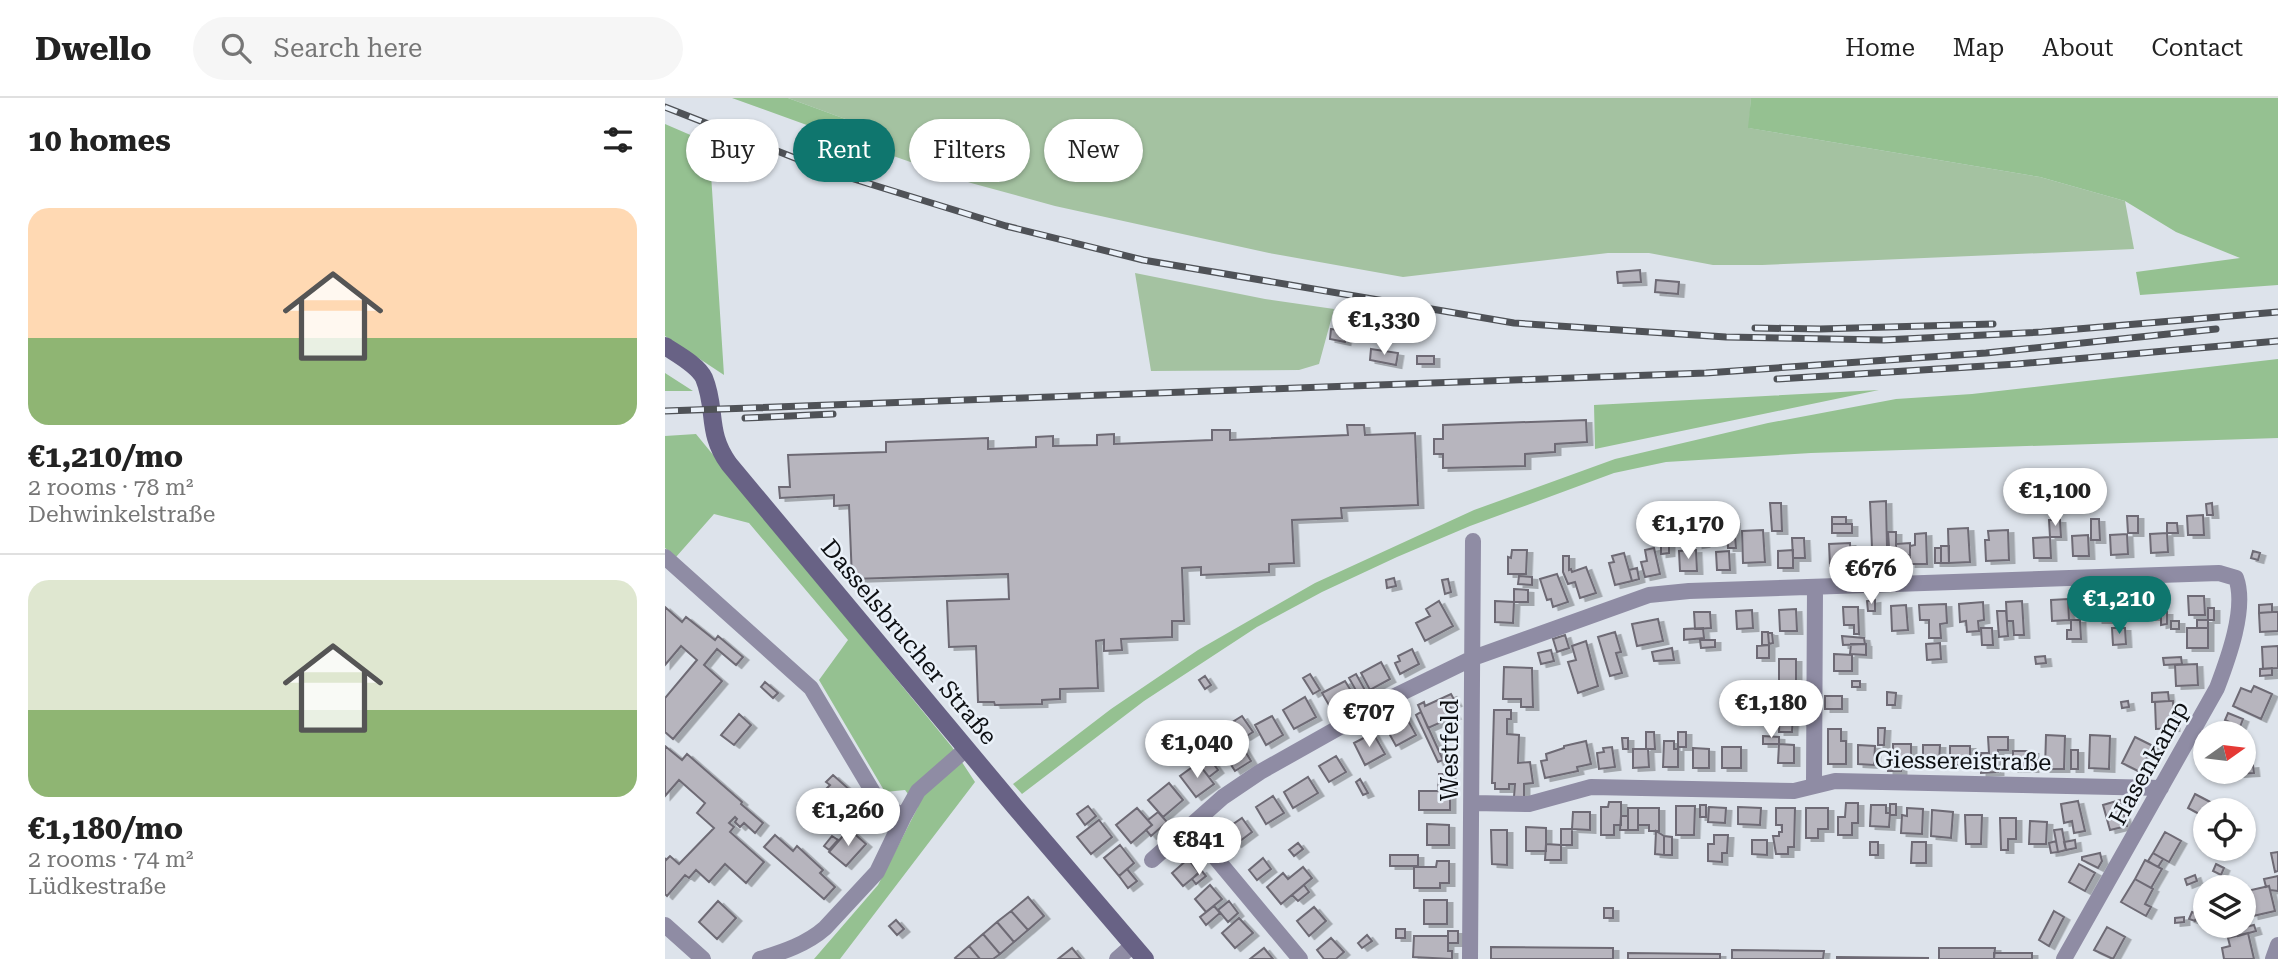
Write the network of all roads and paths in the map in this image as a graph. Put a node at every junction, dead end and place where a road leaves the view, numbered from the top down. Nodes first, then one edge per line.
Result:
1 (665, 346) edge
2 (1473, 541) dead end
3 (665, 558) edge
4 (1815, 588) junction
5 (1473, 658) junction
6 (966, 748) junction
7 (1814, 785) junction
8 (2161, 788) junction
9 (1473, 803) junction
10 (904, 816) junction
11 (1189, 826) junction
12 (1151, 859) dead end
13 (665, 925) edge
14 (2278, 944) edge
15 (1133, 945) junction
16 (703, 959) edge
17 (760, 959) edge
18 (1117, 959) edge
19 (1145, 959) edge
20 (1300, 959) edge
21 (1470, 959) edge
22 (2064, 959) edge
23 (2273, 959) edge

1 - 6 street, Dasselsbrucher Straße
2 - 5 street, Westfeld
3 - 10 street
4 - 5 street
4 - 7 street
4 - 8 street, Hasenkamp
5 - 9 street, Westfeld
5 - 11 street
6 - 10 street
6 - 15 street, Dasselsbrucher Straße
7 - 8 street, Giessereistraße
7 - 9 street, Giessereistraße
8 - 22 street, Hasenkamp
9 - 21 street, Westfeld
10 - 17 street
11 - 12 street
11 - 20 street
13 - 16 street
14 - 23 street
15 - 18 street
15 - 19 street, Dasselsbrucher Straße

